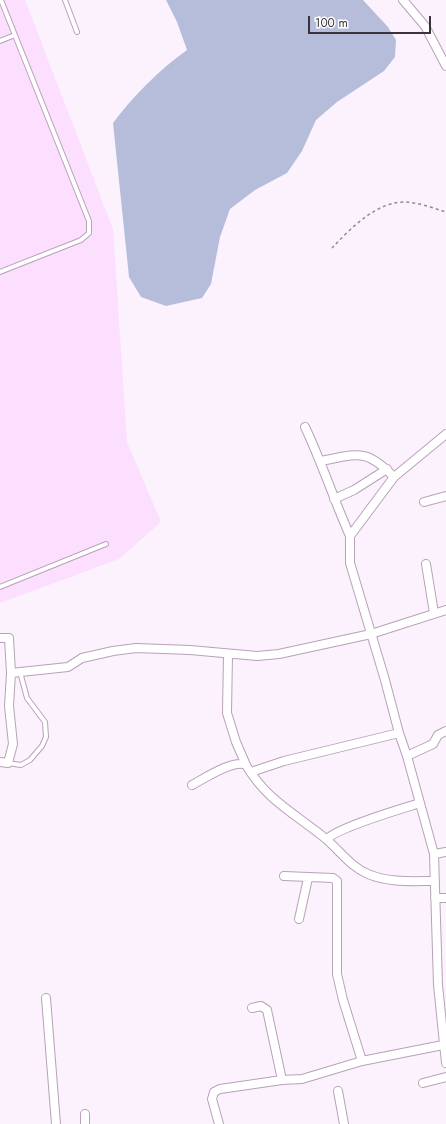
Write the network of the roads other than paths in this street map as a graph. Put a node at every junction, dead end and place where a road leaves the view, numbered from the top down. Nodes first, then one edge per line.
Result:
1 (1, 0) edge
2 (65, 0) edge
3 (403, 0) edge
4 (77, 32) dead end
5 (15, 35) junction
6 (0, 41) edge
7 (446, 66) edge
8 (0, 272) edge
9 (305, 427) dead end
10 (446, 434) edge
11 (321, 461) junction
12 (387, 469) junction
13 (394, 477) junction
14 (446, 496) edge
15 (334, 499) junction
16 (424, 502) dead end
17 (350, 536) junction
18 (106, 544) dead end
19 (426, 564) dead end
20 (0, 587) edge
21 (446, 610) edge
22 (434, 612) junction
23 (371, 634) junction
24 (0, 638) edge
25 (228, 654) junction
26 (20, 672) junction
27 (11, 673) junction
28 (446, 731) edge
29 (399, 733) junction
30 (407, 756) junction
31 (4, 763) edge
32 (248, 768) junction
33 (192, 785) dead end
34 (420, 803) junction
35 (327, 839) junction
36 (446, 852) edge
37 (434, 854) junction
38 (284, 876) dead end
39 (308, 878) junction
40 (435, 882) junction
41 (435, 898) junction
42 (446, 898) edge
43 (299, 919) dead end
44 (46, 998) dead end
45 (252, 1008) dead end
46 (443, 1045) junction
47 (362, 1062) junction
48 (446, 1063) edge
49 (446, 1077) edge
50 (282, 1080) junction
51 (423, 1083) dead end
52 (338, 1091) dead end
53 (85, 1114) dead end
54 (56, 1124) edge
55 (85, 1124) edge
56 (219, 1124) edge
57 (344, 1124) edge

1 - 5 lane
2 - 4 lane
3 - 7 street
5 - 6 lane
5 - 8 lane
9 - 11 street
10 - 13 street
11 - 12 street
11 - 15 street
12 - 13 street
12 - 15 street
13 - 17 street
14 - 16 street
15 - 17 street
17 - 23 street
18 - 20 lane
19 - 22 street
21 - 22 street
22 - 23 street
23 - 25 street
23 - 29 street
24 - 27 street
25 - 26 street
25 - 32 street
26 - 27 street
26 - 31 lane
27 - 31 street
28 - 30 street
29 - 30 street
29 - 32 street
30 - 34 street
32 - 33 street
32 - 35 street
34 - 35 street
34 - 37 street
35 - 40 street
36 - 37 street
37 - 40 street
38 - 39 street
39 - 43 street
39 - 47 street
40 - 41 street
41 - 42 street
41 - 46 street
44 - 54 street
45 - 50 street
46 - 47 street
46 - 48 street
47 - 50 street
49 - 51 street
50 - 56 street
52 - 57 street
53 - 55 street

